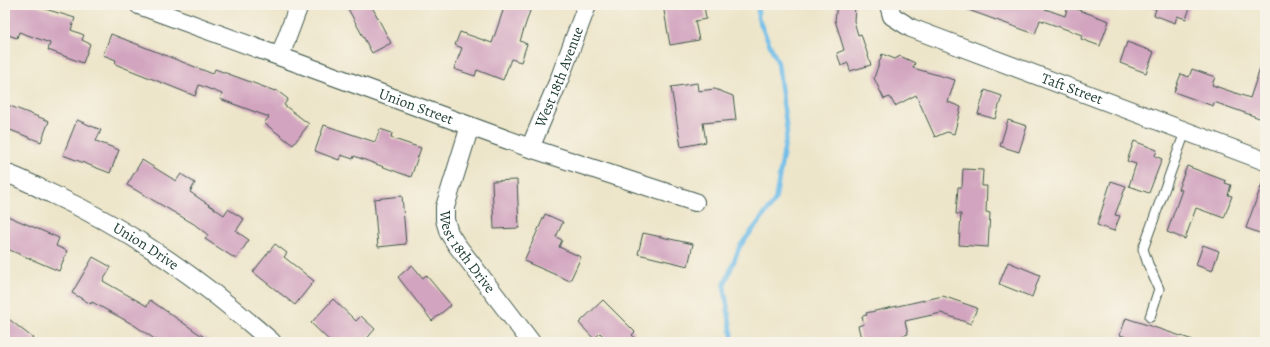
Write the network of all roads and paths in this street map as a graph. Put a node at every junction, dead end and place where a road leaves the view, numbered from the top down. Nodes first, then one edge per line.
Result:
1 (138, 5) edge
2 (299, 5) edge
3 (587, 5) edge
4 (889, 5) edge
5 (280, 56) junction
6 (470, 126) junction
7 (1185, 132) junction
8 (530, 148) junction
9 (1265, 161) edge
10 (5, 173) edge
11 (695, 202) dead end
12 (1150, 317) dead end
13 (272, 342) edge
14 (531, 342) edge

1 - 5 street, Union Street
2 - 5 street
3 - 8 street, West 18th Avenue
4 - 7 street, Taft Street
5 - 6 street, Union Street
6 - 8 street, Union Street
6 - 14 street, West 18th Drive
7 - 9 street, Taft Street
7 - 12 lane
8 - 11 street, Union Street
10 - 13 street, Union Drive

